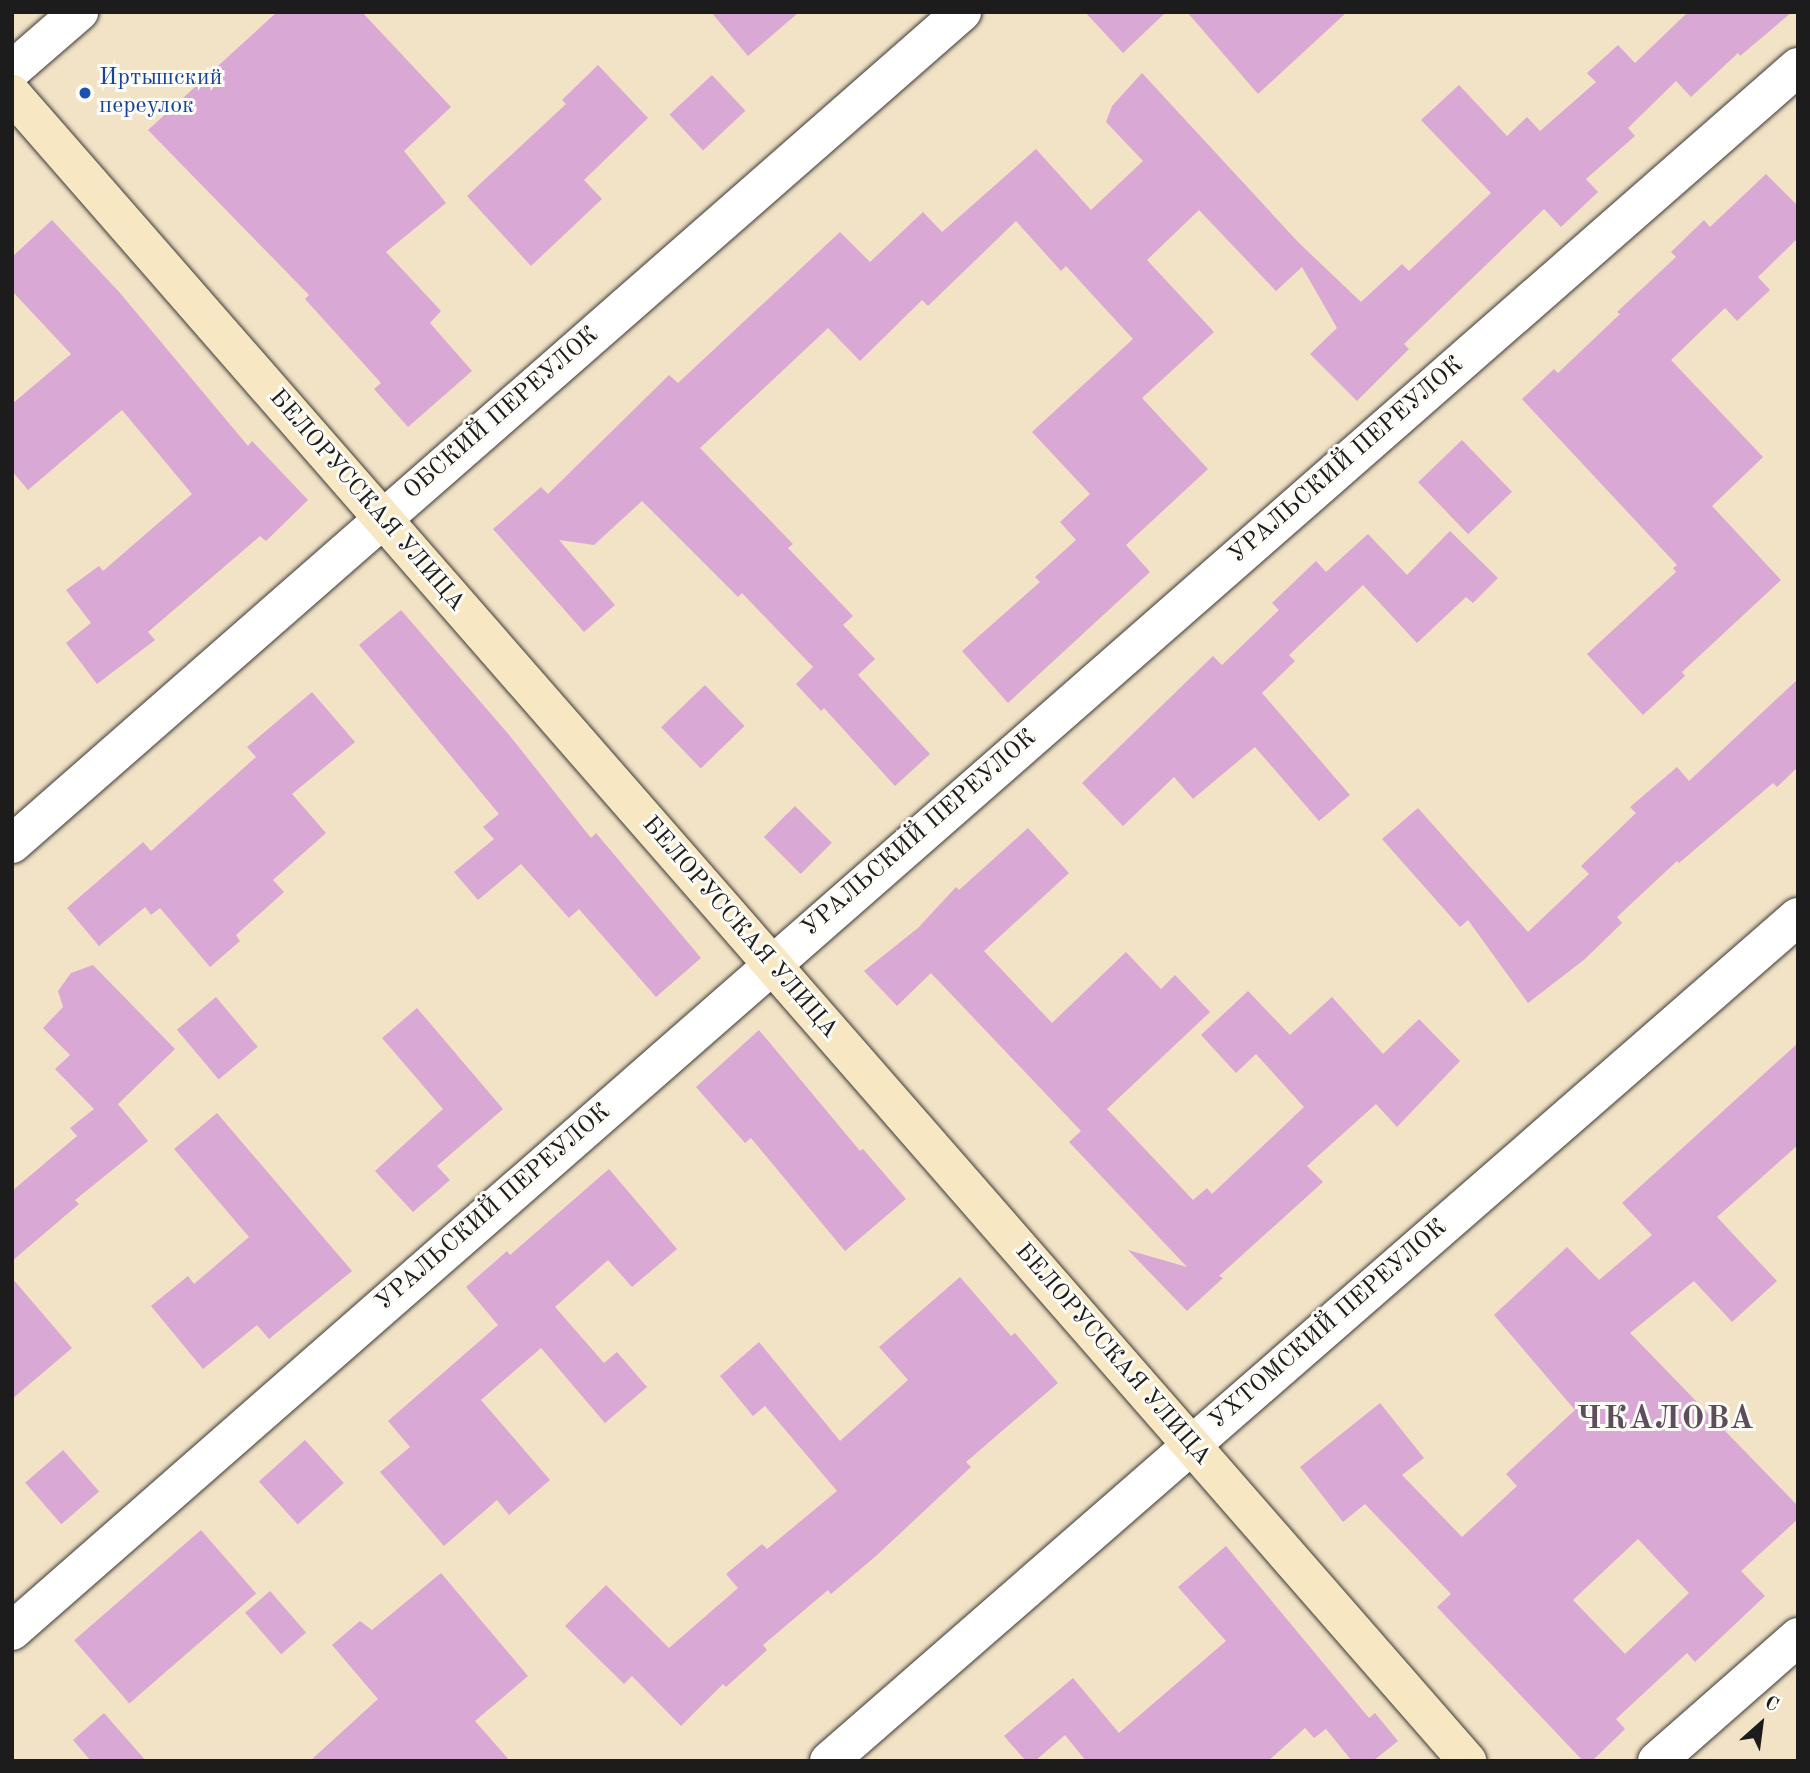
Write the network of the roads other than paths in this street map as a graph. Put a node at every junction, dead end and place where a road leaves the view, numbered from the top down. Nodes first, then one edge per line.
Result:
1 (79, 12) edge
2 (962, 12) edge
3 (1798, 67) edge
4 (12, 70) edge
5 (12, 94) edge
6 (382, 519) junction
7 (12, 844) edge
8 (1798, 917) edge
9 (771, 964) junction
10 (1191, 1445) junction
11 (12, 1631) edge
12 (1798, 1637) edge
13 (829, 1761) edge
14 (1467, 1761) edge
15 (1657, 1761) edge

1 - 4 street
2 - 6 street, ОБСКИЙ ПЕРЕУЛОК
3 - 9 street, УРАЛЬСКИЙ ПЕРЕУЛОК
5 - 6 main road, БЕЛОРУССКАЯ УЛИЦА
6 - 7 street, ОБСКИЙ ПЕРЕУЛОК
6 - 9 main road, БЕЛОРУССКАЯ УЛИЦА
8 - 10 street, УХТОМСКИЙ ПЕРЕУЛОК
9 - 10 main road, БЕЛОРУССКАЯ УЛИЦА
9 - 11 street, УРАЛЬСКИЙ ПЕРЕУЛОК
10 - 13 street, УХТОМСКИЙ ПЕРЕУЛОК
10 - 14 main road, БЕЛОРУССКАЯ УЛИЦА
12 - 15 street

